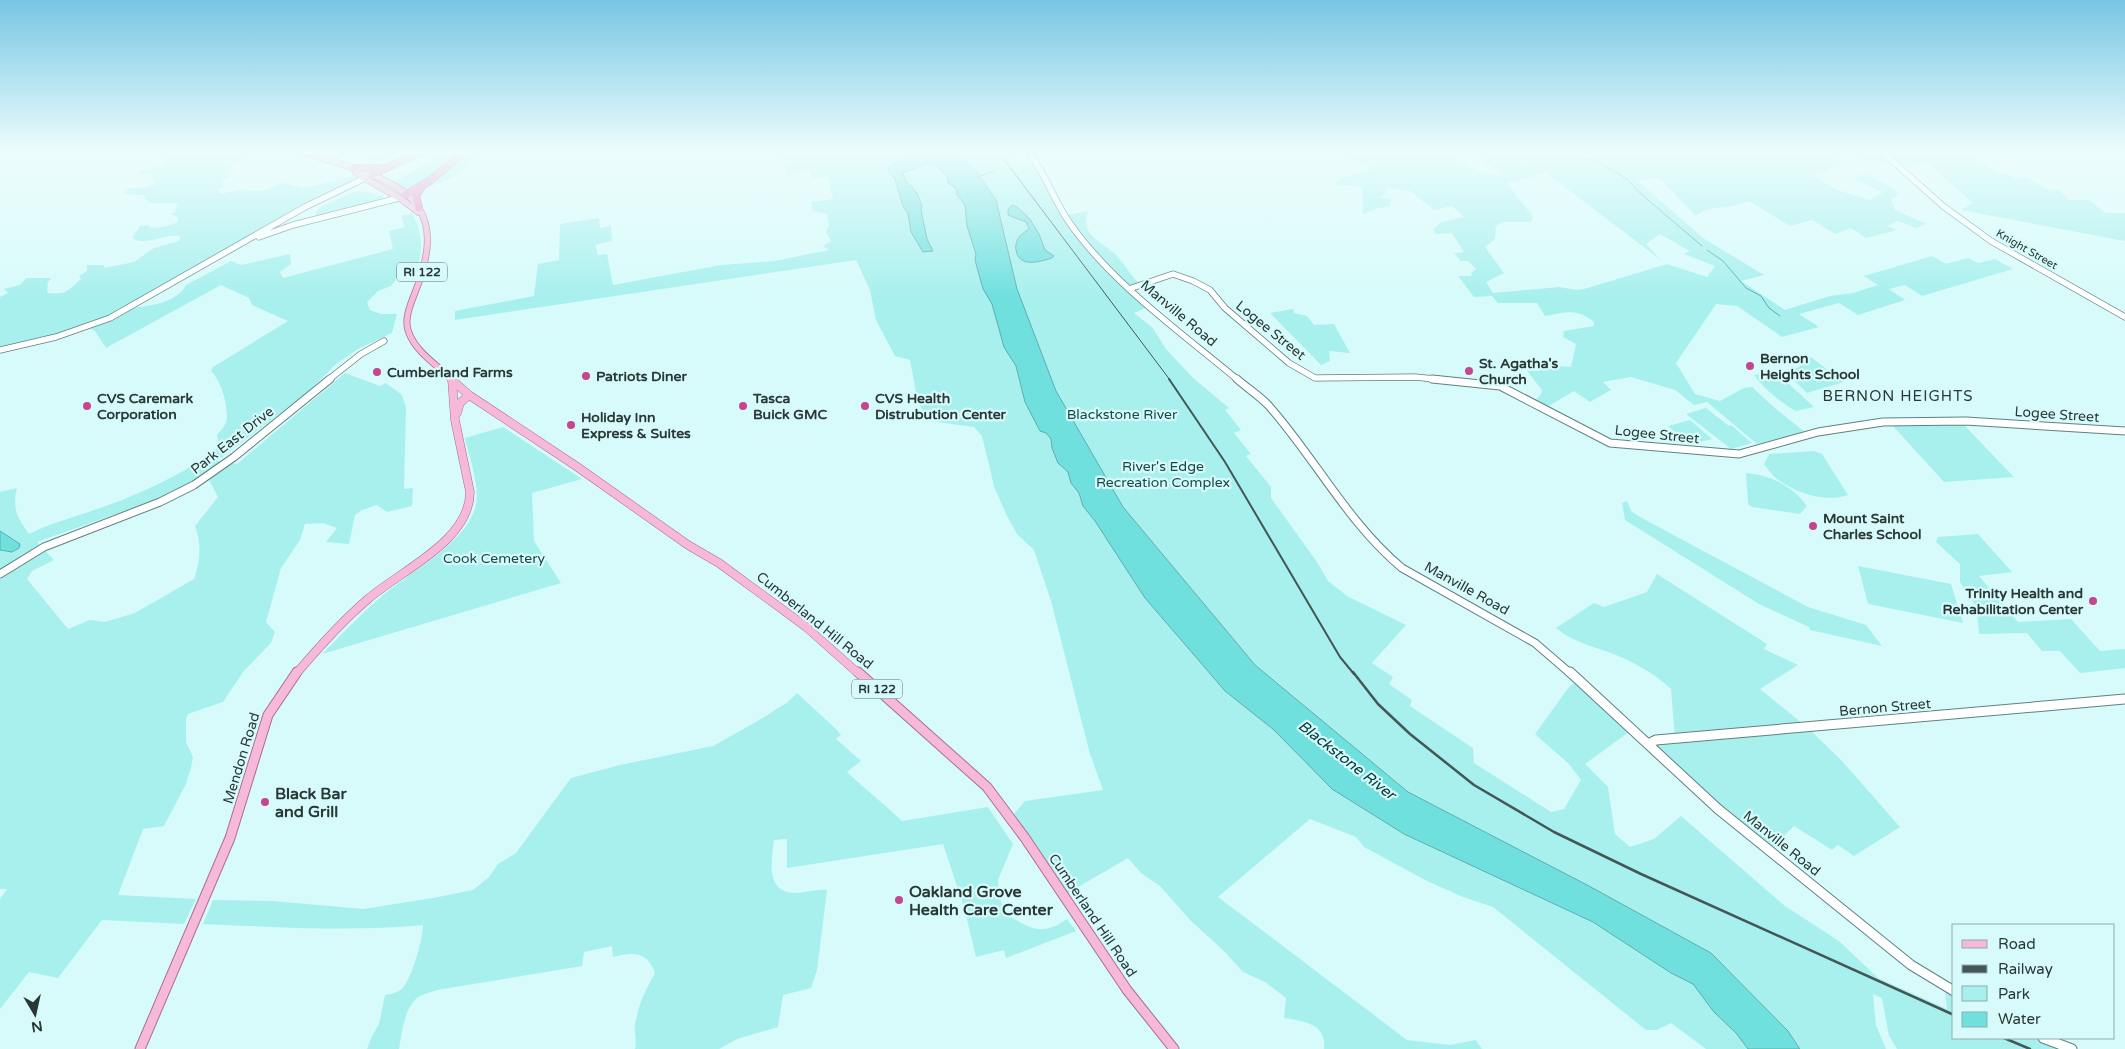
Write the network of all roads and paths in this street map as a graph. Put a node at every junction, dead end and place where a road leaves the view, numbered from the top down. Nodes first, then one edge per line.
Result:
1 (321, 199) edge
2 (395, 199) edge
3 (401, 199) edge
4 (409, 199) edge
5 (417, 199) edge
6 (1057, 199) edge
7 (1935, 199) edge
8 (419, 210) junction
9 (231, 250) junction
10 (1129, 288) junction
11 (2125, 318) edge
12 (384, 341) dead end
13 (0, 350) edge
14 (452, 378) junction
15 (469, 394) junction
16 (454, 403) junction
17 (456, 419) junction
18 (2125, 431) edge
19 (0, 574) edge
20 (2125, 699) edge
21 (1648, 744) junction
22 (1952, 990) edge
23 (2046, 1039) edge
24 (140, 1049) edge
25 (1174, 1049) edge
26 (2072, 1049) edge

1 - 9 street
2 - 9 street
3 - 8 main road, RI 122
4 - 8 main road, RI 122
5 - 8 highway
6 - 10 street, Manville Road
7 - 11 street, Knight Street
8 - 14 main road, RI 122
9 - 13 street
10 - 18 street, Logee Street
10 - 21 street, Manville Road
12 - 19 street, Park East Drive
14 - 15 main road, RI 122
14 - 16 main road, Mendon Road
15 - 16 main road
15 - 17 main road
15 - 25 main road, Cumberland Hill Road / RI 122
16 - 17 main road, Mendon Road
17 - 24 main road, Mendon Road
20 - 21 street, Bernon Street
21 - 22 street, Manville Road
23 - 26 street

